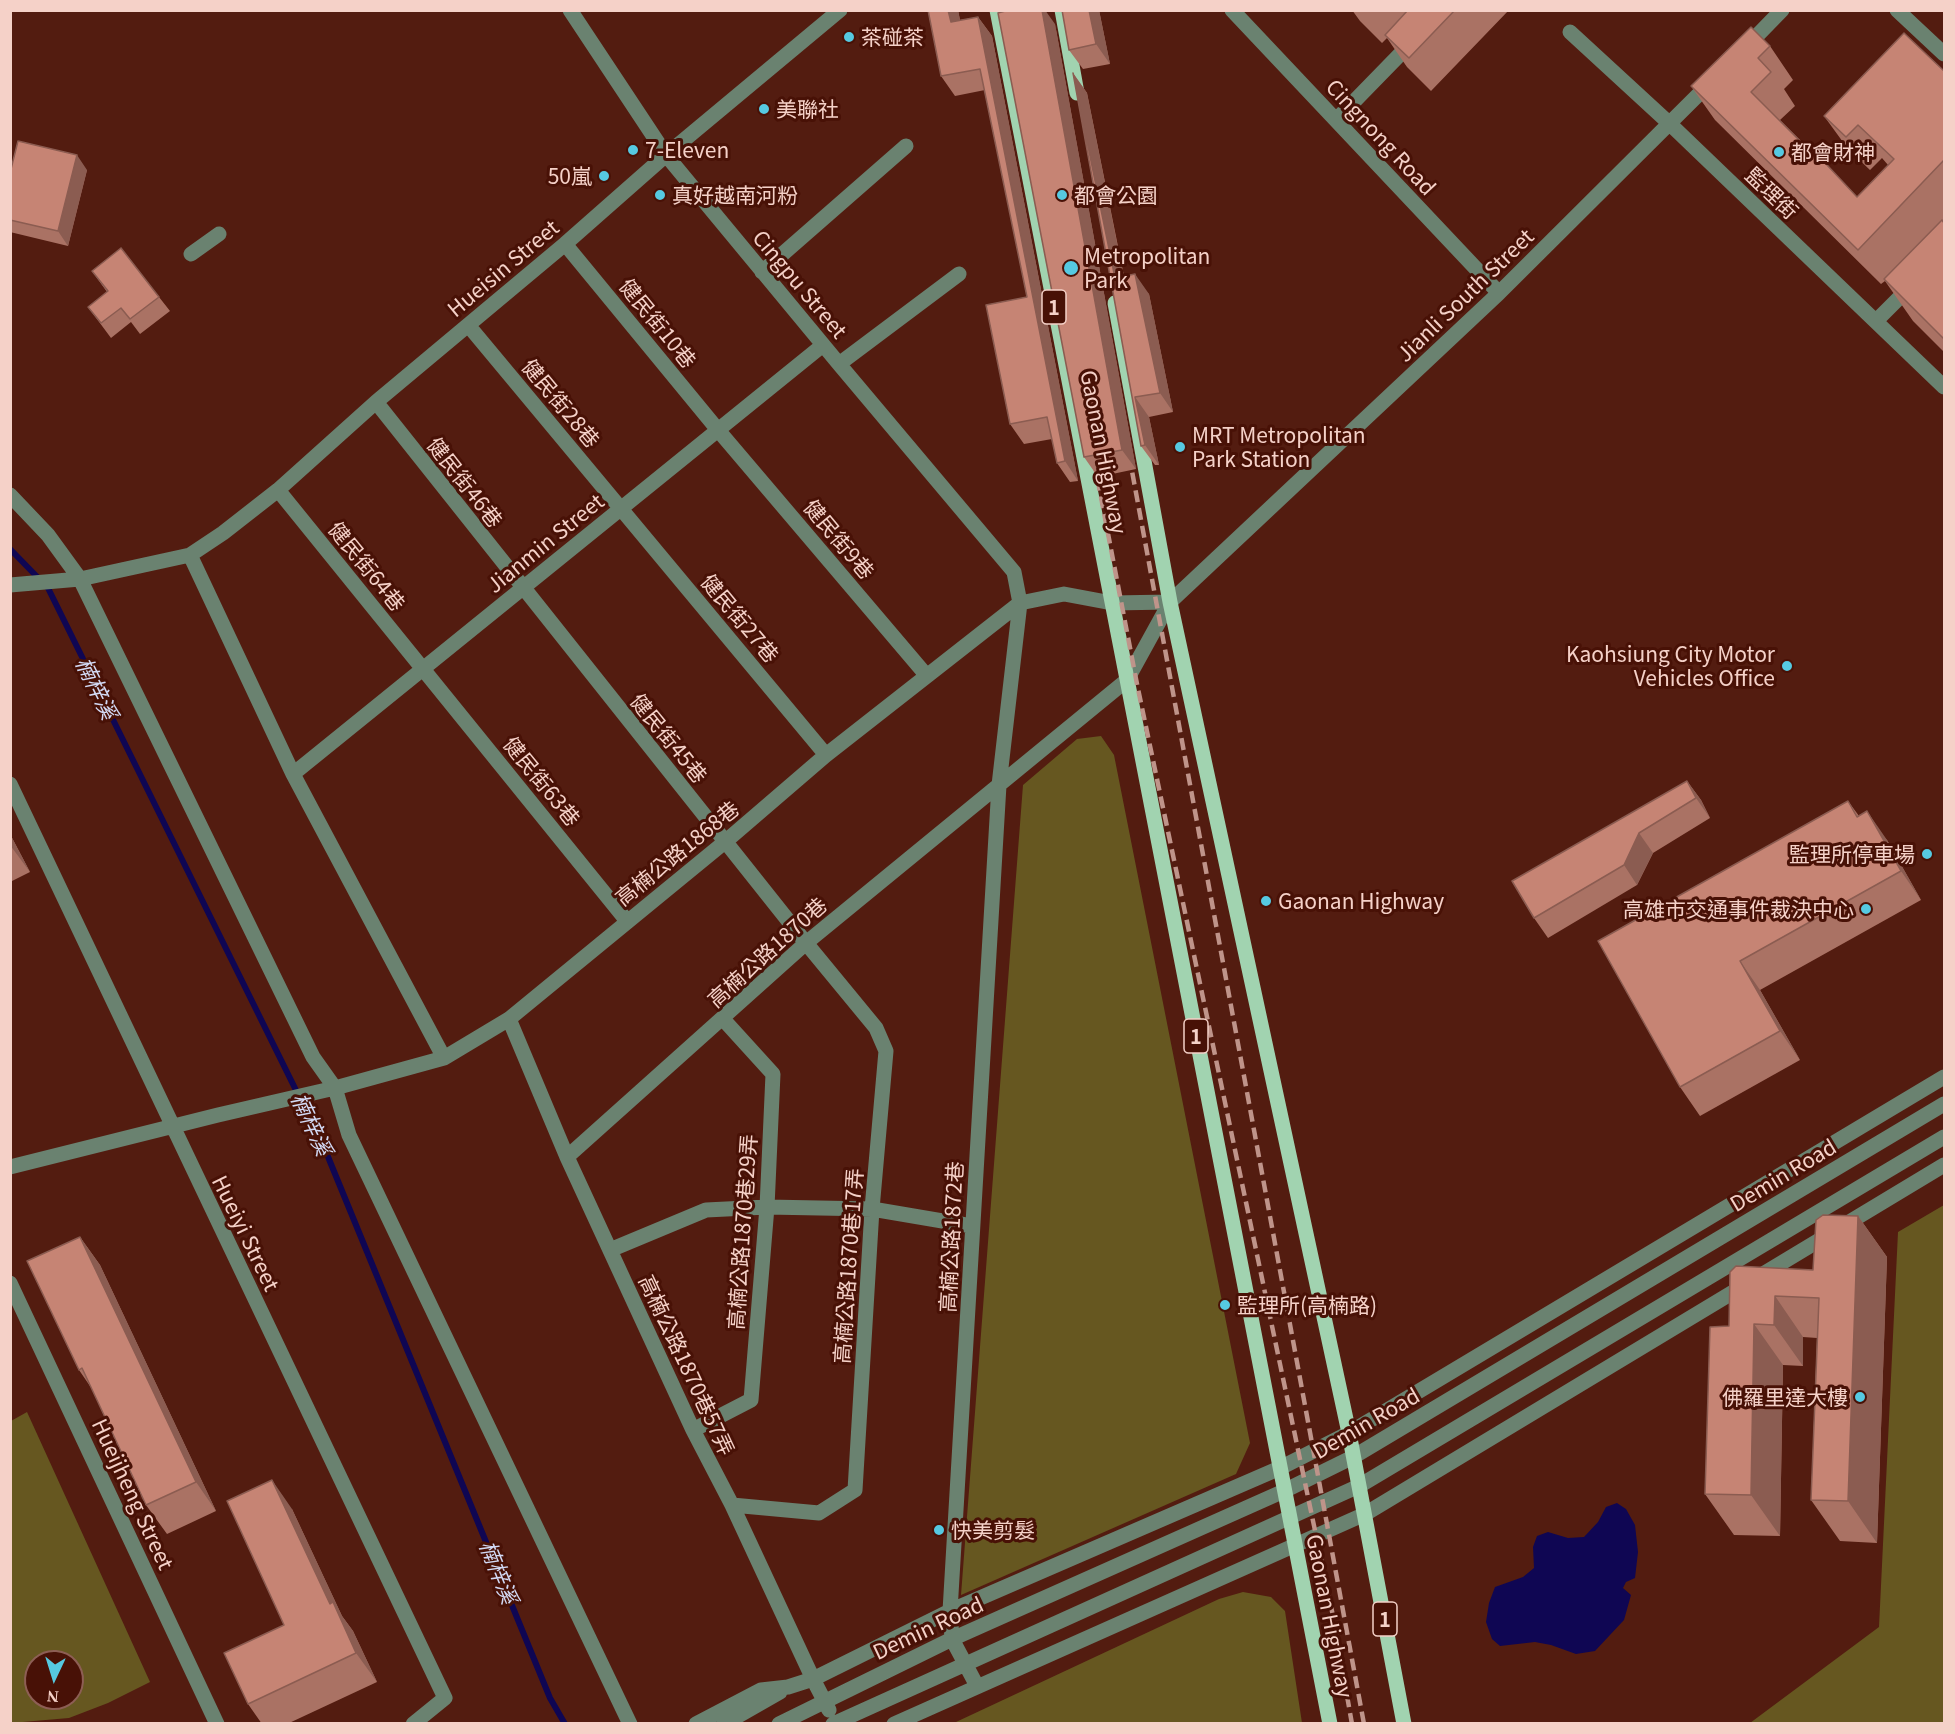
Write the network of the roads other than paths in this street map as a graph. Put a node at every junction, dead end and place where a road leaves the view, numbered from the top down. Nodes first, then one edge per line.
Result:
1 (570, 10) edge
2 (840, 10) edge
3 (997, 10) edge
4 (1062, 10) edge
5 (1782, 10) edge
6 (1897, 10) edge
7 (1233, 11) edge
8 (1570, 32) dead end
9 (1419, 36) edge
10 (1944, 54) edge
11 (1734, 59) edge
12 (1718, 76) edge
13 (1080, 108) edge
14 (1336, 120) junction
15 (1670, 124) junction
16 (906, 146) dead end
17 (666, 155) junction
18 (219, 234) dead end
19 (565, 244) junction
20 (191, 255) dead end
21 (762, 272) junction
22 (959, 274) dead end
23 (1922, 274) edge
24 (1113, 292) edge
25 (1499, 292) junction
26 (1876, 321) junction
27 (468, 325) junction
28 (823, 345) junction
29 (838, 364) junction
30 (1944, 387) edge
31 (376, 402) junction
32 (718, 430) junction
33 (278, 490) junction
34 (10, 495) edge
35 (621, 508) junction
36 (190, 555) junction
37 (1014, 572) joint
38 (80, 579) junction
39 (10, 585) edge
40 (522, 588) junction
41 (1170, 602) junction
42 (1020, 603) junction
43 (1112, 603) junction
44 (423, 668) junction
45 (927, 676) junction
46 (1127, 680) junction
47 (826, 755) junction
48 (293, 774) junction
49 (10, 784) edge
50 (999, 785) junction
51 (726, 842) junction
52 (627, 921) junction
53 (806, 943) junction
54 (509, 1019) junction
55 (723, 1019) junction
56 (444, 1058) junction
57 (1944, 1077) edge
58 (335, 1088) junction
59 (1944, 1104) edge
60 (172, 1127) junction
61 (1944, 1137) edge
62 (567, 1156) junction
63 (1944, 1165) edge
64 (10, 1167) edge
65 (767, 1207) junction
66 (872, 1209) junction
67 (972, 1226) junction
68 (610, 1250) junction
69 (10, 1283) edge
70 (693, 1430) junction
71 (1349, 1433) junction
72 (1353, 1457) junction
73 (1280, 1468) junction
74 (1359, 1486) junction
75 (1284, 1491) junction
76 (732, 1505) junction
77 (1365, 1514) junction
78 (1289, 1516) junction
79 (1295, 1545) junction
80 (950, 1611) junction
81 (952, 1639) junction
82 (964, 1665) junction
83 (813, 1679) junction
84 (977, 1686) junction
85 (788, 1687) junction
86 (825, 1701) junction
87 (835, 1723) edge
88 (218, 1724) edge
89 (413, 1724) edge
90 (630, 1724) edge
91 (696, 1724) edge
92 (724, 1724) edge
93 (779, 1724) edge
94 (894, 1724) edge
95 (1330, 1724) edge
96 (1404, 1724) edge

1 - 17 street, Cingpu Street
2 - 17 street, Hueisin Street
3 - 43 main road, Gaonan Highway / 1
4 - 13 main road
5 - 11 street
6 - 10 street
7 - 14 street, Cingnong Road
8 - 15 street, 監理街
9 - 14 street
12 - 15 street, Jianli South Street
14 - 25 street, Cingnong Road
15 - 25 street, Jianli South Street
15 - 26 street, 監理街
16 - 21 street
17 - 19 street, Hueisin Street
17 - 21 street, Cingpu Street
18 - 20 street
19 - 27 street, Hueisin Street
19 - 32 street, 健民街10巷
21 - 28 street, Cingpu Street
22 - 29 street
23 - 26 street
24 - 41 main road, Gaonan Highway / 1
25 - 41 street, Jianli South Street
26 - 30 street, 監理街
27 - 31 street, Hueisin Street
27 - 35 street, 健民街28巷
28 - 29 street, Cingpu Street
28 - 32 street, Jianmin Street
29 - 37 street, Cingpu Street
31 - 33 street, Hueisin Street
31 - 40 street, 健民街46巷
32 - 35 street, Jianmin Street
32 - 45 street, 健民街9巷
33 - 36 street, Hueisin Street
33 - 44 street, 健民街64巷
34 - 38 street
35 - 40 street, Jianmin Street
35 - 47 street, 健民街27巷
36 - 38 street
36 - 48 street
37 - 42 street, 高楠公路1872巷
38 - 39 street
38 - 58 street
40 - 44 street, Jianmin Street
40 - 51 street, 健民街45巷
41 - 43 street
41 - 46 street, Jianli South Street
41 - 71 main road, Gaonan Highway / 1
42 - 43 street
42 - 45 street, 高楠公路1868巷
42 - 50 street, 高楠公路1872巷
43 - 46 main road, Gaonan Highway / 1
44 - 48 street, Jianmin Street
44 - 52 street, 健民街63巷
45 - 47 street, 高楠公路1868巷
46 - 50 street, 高楠公路1870巷
46 - 73 main road, Gaonan Highway / 1
47 - 51 street, 高楠公路1868巷
48 - 56 street
49 - 60 street, Hueiyi Street
50 - 53 street, 高楠公路1870巷
50 - 67 street, 高楠公路1872巷
51 - 52 street, 高楠公路1868巷
51 - 53 street, 健民街45巷
52 - 54 street, 高楠公路1868巷
53 - 55 street, 高楠公路1870巷
53 - 66 street, 高楠公路1870巷17弄
54 - 56 street, 高楠公路1868巷
54 - 62 street, 高楠公路1870巷57弄
55 - 62 street, 高楠公路1870巷
55 - 65 street, 高楠公路1870巷29弄
56 - 58 street, 高楠公路1868巷
57 - 71 street, Demin Road
58 - 60 street, 高楠公路1868巷
58 - 90 street
59 - 72 street, Demin Road
60 - 64 street, 高楠公路1868巷
60 - 89 street, Hueiyi Street
61 - 74 street
62 - 68 street, 高楠公路1870巷57弄
63 - 77 street
65 - 66 street
65 - 68 street
65 - 70 street, 高楠公路1870巷29弄
66 - 67 street
66 - 76 street, 高楠公路1870巷17弄
67 - 80 street, 高楠公路1872巷
68 - 70 street, 高楠公路1870巷57弄
69 - 88 street, Hueijheng Street
70 - 76 street, 高楠公路1870巷57弄
71 - 72 main road, Gaonan Highway / 1
71 - 73 street, Demin Road
72 - 74 main road, 1
72 - 75 street, Demin Road
73 - 75 main road, 1
73 - 80 street, Demin Road
74 - 77 main road, 1
74 - 78 street
75 - 78 main road, 1
75 - 81 street, Demin Road
76 - 83 street, 高楠公路1870巷57弄
77 - 79 street
77 - 96 main road, 1
78 - 79 main road, Gaonan Highway / 1
78 - 82 street
79 - 84 street
79 - 95 main road, Gaonan Highway / 1
80 - 81 street, 高楠公路1872巷
80 - 83 street, Demin Road
81 - 82 street, 高楠公路1872巷
81 - 86 street, Demin Road
82 - 84 street, 高楠公路1872巷
82 - 87 street
83 - 85 street, Demin Road
83 - 86 street, 高楠公路1870巷57弄
84 - 94 street
85 - 91 street
85 - 92 street
86 - 87 street, 高楠公路1870巷57弄
86 - 93 street, Demin Road

